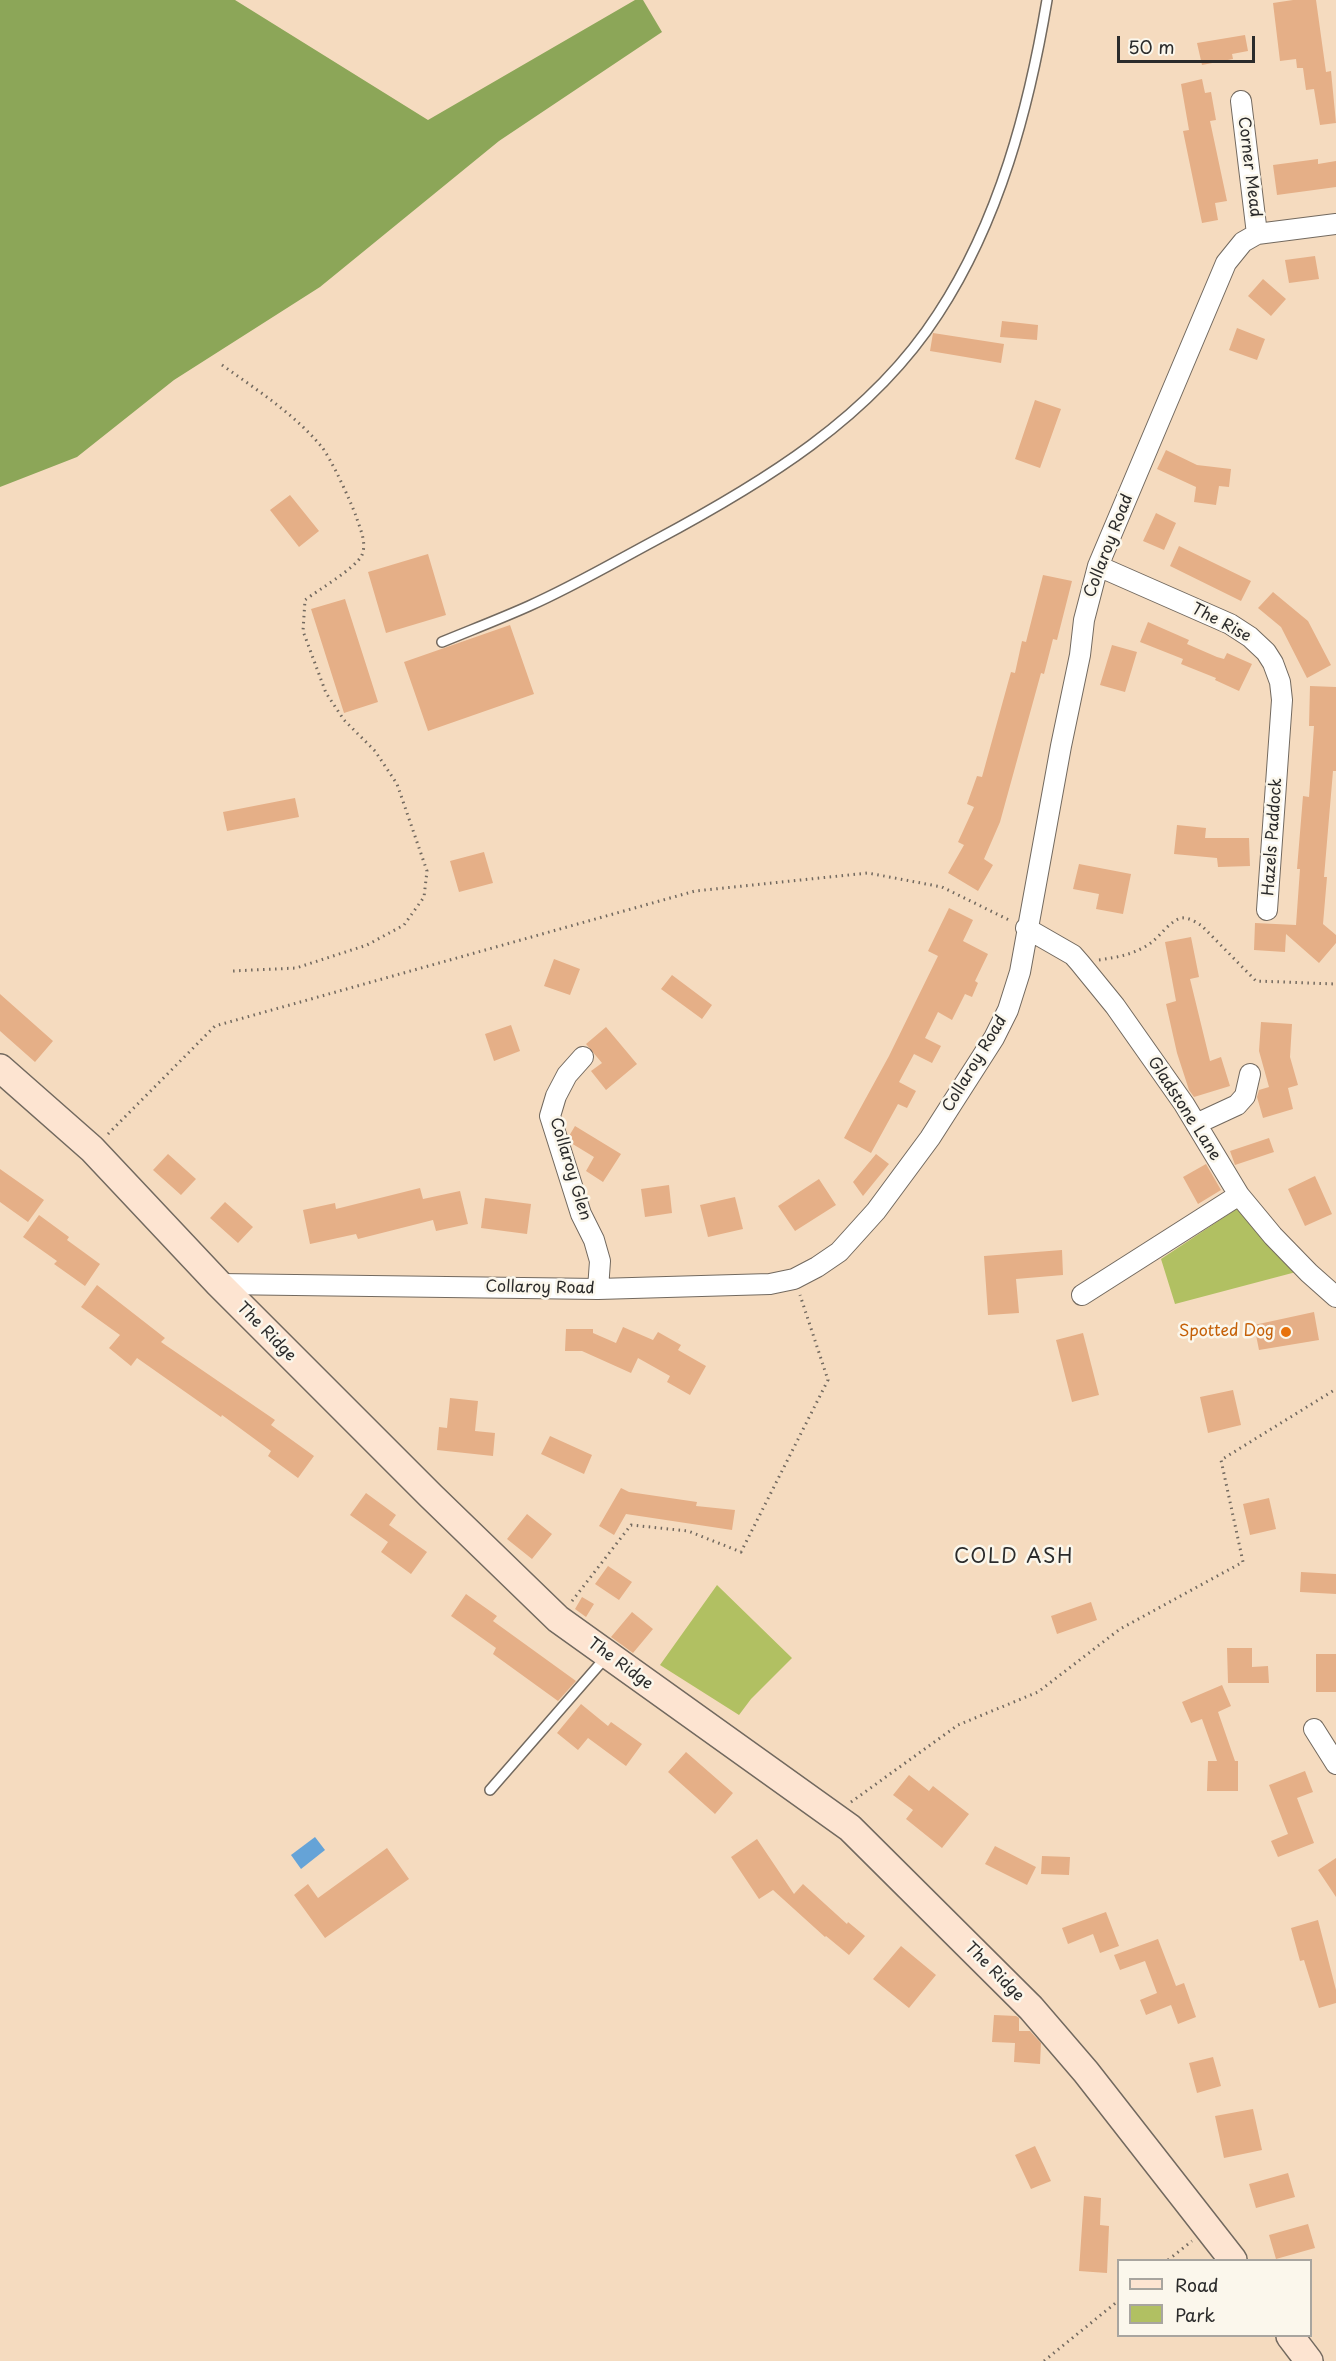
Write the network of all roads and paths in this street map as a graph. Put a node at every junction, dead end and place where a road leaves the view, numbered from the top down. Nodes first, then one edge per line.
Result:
1 (1047, 0) edge
2 (1240, 100) dead end
3 (1336, 224) edge
4 (1257, 234) junction
5 (222, 364) dead end
6 (1098, 566) junction
7 (442, 642) dead end
8 (1278, 765) joint
9 (1267, 910) dead end
10 (1026, 928) junction
11 (1080, 963) junction
12 (232, 971) dead end
13 (1336, 984) edge
14 (583, 1057) dead end
15 (0, 1068) edge
16 (1250, 1074) dead end
17 (1196, 1124) junction
18 (92, 1149) junction
19 (1239, 1195) junction
20 (794, 1279) junction
21 (219, 1284) junction
22 (598, 1289) junction
23 (1082, 1295) dead end
24 (1336, 1297) edge
25 (1336, 1389) edge
26 (558, 1619) junction
27 (608, 1655) junction
28 (1314, 1729) dead end
29 (1336, 1764) edge
30 (490, 1790) dead end
31 (833, 1815) junction
32 (1208, 2227) junction
33 (1169, 2259) edge
34 (1232, 2259) edge
35 (1117, 2303) edge
36 (1291, 2337) edge
37 (1044, 2361) edge
38 (1310, 2361) edge

1 - 7 lane
2 - 4 street, Corner Mead
3 - 4 street
4 - 6 street, Collaroy Road
5 - 12 path
6 - 8 street, The Rise
6 - 10 street, Collaroy Road
8 - 9 street, Hazels Paddock
10 - 11 street, Gladstone Lane
10 - 18 path
10 - 20 street, Collaroy Road
11 - 13 path
11 - 17 street, Gladstone Lane
14 - 22 street, Collaroy Glen
15 - 18 street, The Ridge
16 - 17 street
17 - 19 street, Gladstone Lane
18 - 21 street, The Ridge
19 - 23 street
19 - 24 street, Gladstone Lane
20 - 22 street, Collaroy Road
20 - 26 path
21 - 22 street, Collaroy Road
21 - 26 street, The Ridge
25 - 31 path
26 - 27 street, The Ridge
27 - 30 lane
27 - 31 street, The Ridge
28 - 29 street
31 - 32 street, The Ridge
32 - 33 path
32 - 34 street, The Ridge
35 - 37 path
36 - 38 street

